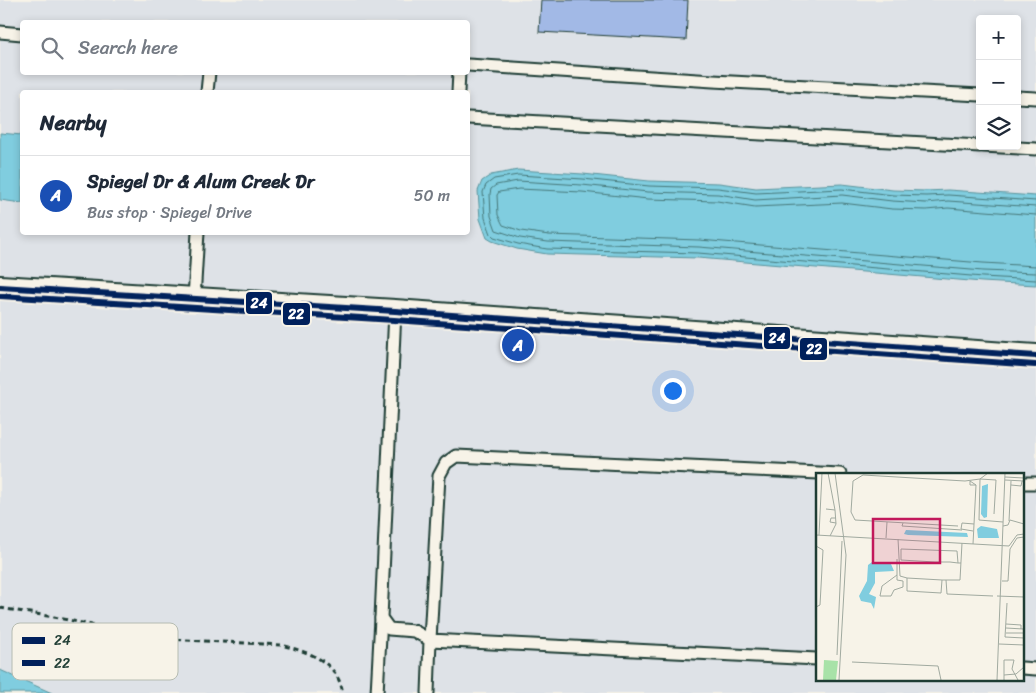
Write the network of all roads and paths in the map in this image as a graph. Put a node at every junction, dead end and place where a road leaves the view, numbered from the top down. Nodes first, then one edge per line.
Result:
1 (0, 32) edge
2 (20, 34) edge
3 (470, 65) edge
4 (208, 75) edge
5 (459, 75) edge
6 (207, 90) edge
7 (458, 90) edge
8 (976, 95) edge
9 (1021, 98) edge
10 (1036, 98) edge
11 (470, 118) edge
12 (976, 146) edge
13 (1021, 148) edge
14 (1036, 149) edge
15 (198, 235) edge
16 (0, 287) edge
17 (194, 299) junction
18 (395, 311) junction
19 (1036, 356) edge
20 (819, 473) edge
21 (0, 608) edge
22 (381, 618) junction
23 (83, 623) edge
24 (178, 640) edge
25 (430, 640) junction
26 (816, 659) edge
27 (343, 693) edge
28 (377, 693) edge
29 (428, 693) edge

1 - 2 lane
3 - 8 lane
4 - 6 lane
5 - 7 lane
9 - 10 lane
11 - 12 lane
13 - 14 lane
15 - 17 lane
16 - 17 street
17 - 18 street
18 - 19 street
18 - 22 lane
20 - 25 lane
21 - 23 path
22 - 25 lane
22 - 28 lane
24 - 27 path
25 - 26 lane
25 - 29 lane

